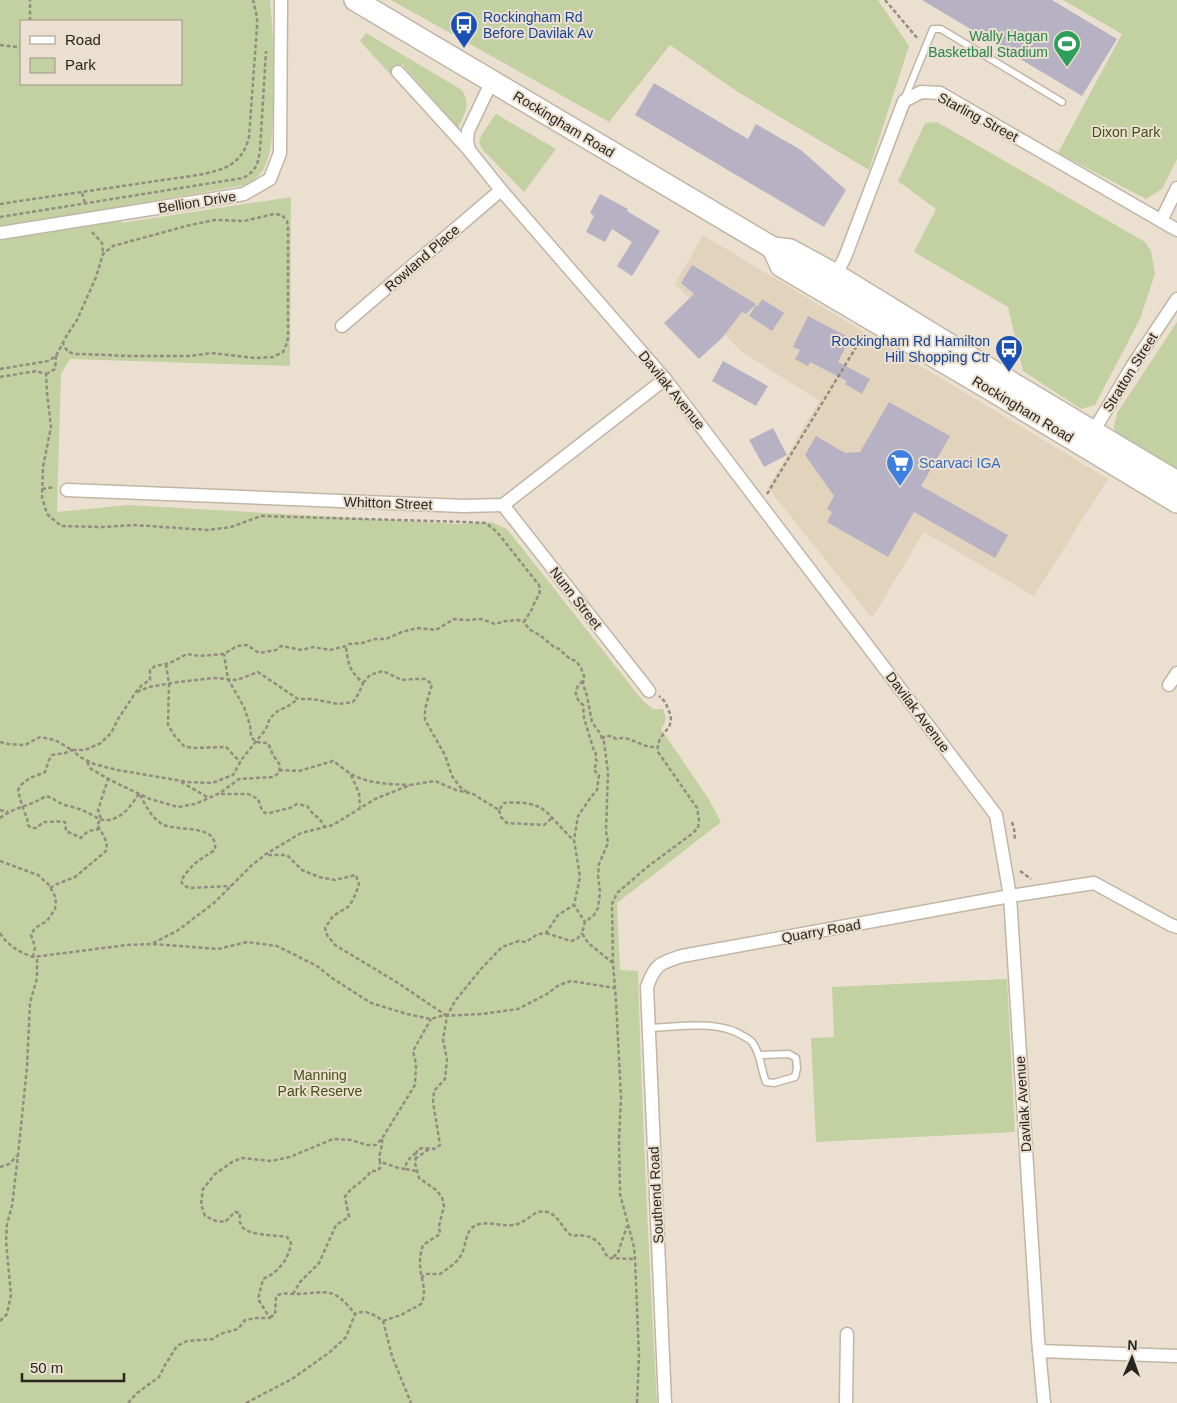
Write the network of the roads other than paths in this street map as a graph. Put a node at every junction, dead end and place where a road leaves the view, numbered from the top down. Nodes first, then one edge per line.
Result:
1 (281, 0) edge
2 (355, 0) edge
3 (398, 72) dead end
4 (492, 81) junction
5 (904, 101) junction
6 (1062, 102) dead end
7 (469, 150) junction
8 (1177, 188) edge
9 (501, 190) junction
10 (1161, 221) junction
11 (1177, 230) edge
12 (0, 233) edge
13 (832, 284) junction
14 (1177, 299) edge
15 (342, 326) dead end
16 (665, 379) junction
17 (1089, 439) junction
18 (1177, 482) edge
19 (67, 490) dead end
20 (1177, 502) edge
21 (503, 505) junction
22 (1177, 673) edge
23 (1169, 685) dead end
24 (649, 691) road end
25 (1010, 896) junction
26 (1177, 927) edge
27 (647, 987) joint
28 (649, 1028) junction
29 (759, 1055) junction
30 (847, 1334) dead end
31 (1039, 1351) junction
32 (1177, 1356) edge
33 (665, 1403) edge
34 (846, 1403) edge
35 (1044, 1403) edge

1 - 12 street, Bellion Drive
2 - 4 main road, Rockingham Road
3 - 7 street, Davilak Avenue
4 - 7 street
4 - 13 main road, Rockingham Road
5 - 6 lane
5 - 10 street, Starling Street
5 - 13 street
7 - 9 street, Davilak Avenue
8 - 10 street
9 - 15 street, Rowland Place
9 - 16 street, Davilak Avenue
10 - 11 street, Starling Street
13 - 17 main road, Rockingham Road
14 - 17 street, Stratton Street
16 - 21 street
16 - 25 street, Davilak Avenue
17 - 18 main road, Rockingham Road
17 - 20 main road, Rockingham Road
19 - 21 street, Whitton Street
21 - 24 street, Nunn Street
22 - 23 street
25 - 26 street, Quarry Road
25 - 27 street, Quarry Road
25 - 31 street, Davilak Avenue
27 - 28 street, Southend Road
28 - 29 lane
28 - 33 street, Southend Road
29 - 29 lane
30 - 34 street
31 - 32 street
31 - 35 street, Davilak Avenue

